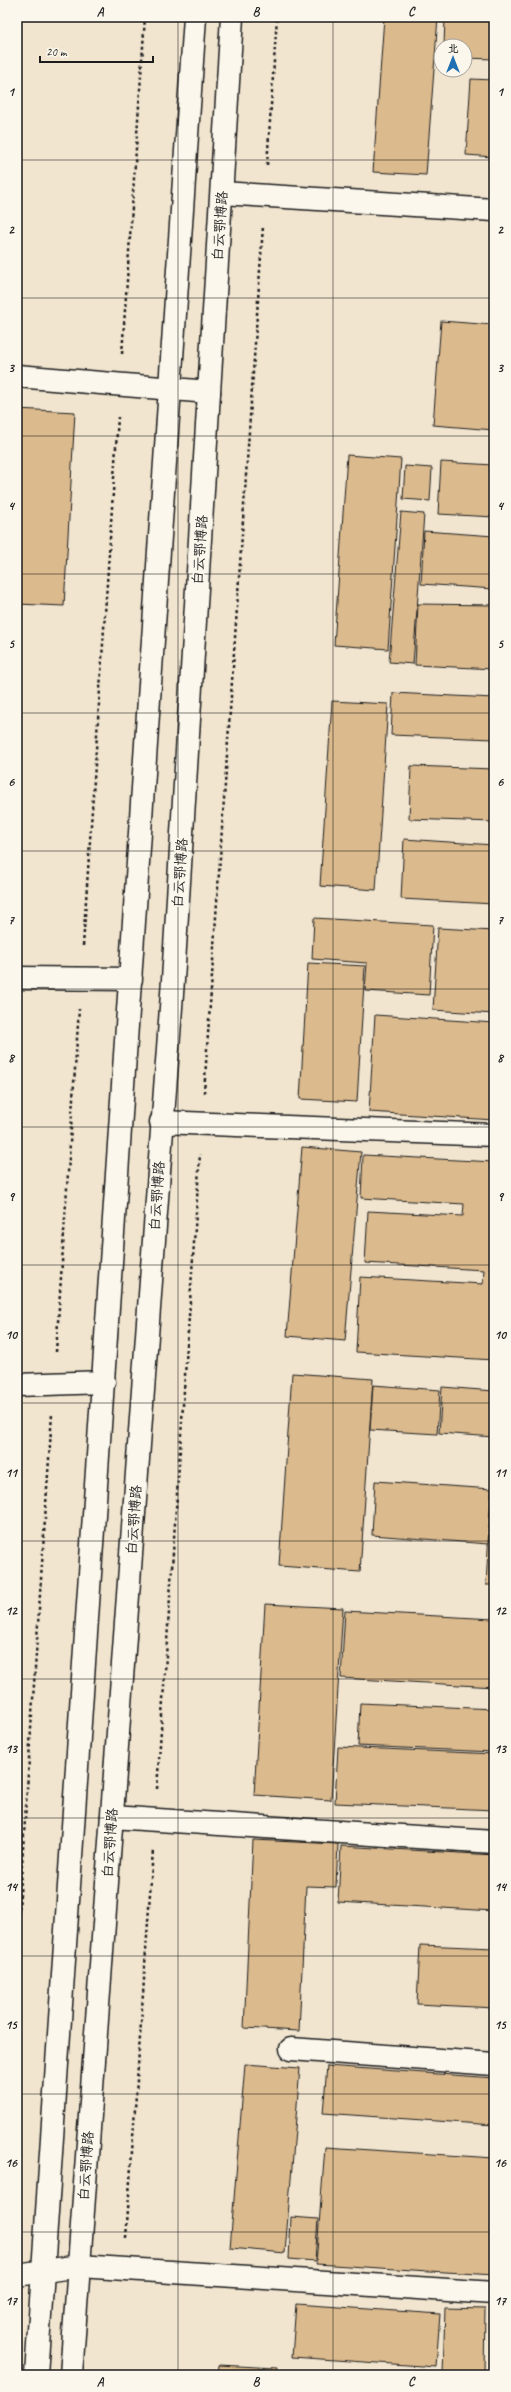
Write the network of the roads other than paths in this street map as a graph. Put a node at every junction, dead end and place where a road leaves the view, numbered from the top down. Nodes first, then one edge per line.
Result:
1 (195, 17) edge
2 (232, 17) edge
3 (222, 193) junction
4 (494, 210) edge
5 (17, 376) edge
6 (171, 389) junction
7 (209, 392) junction
8 (17, 978) edge
9 (131, 980) junction
10 (161, 1122) junction
11 (494, 1135) edge
12 (104, 1382) junction
13 (17, 1385) edge
14 (112, 1817) junction
15 (494, 1842) edge
16 (291, 2048) dead end
17 (494, 2064) edge
18 (79, 2266) junction
19 (43, 2270) junction
20 (17, 2275) edge
21 (494, 2293) edge
22 (36, 2375) edge
23 (71, 2375) edge

1 - 6 main road
2 - 3 main road, 白云鄂博路
3 - 4 main road
3 - 7 main road, 白云鄂博路
5 - 6 main road
6 - 7 main road
6 - 9 main road
7 - 10 main road, 白云鄂博路
8 - 9 main road
9 - 12 main road
10 - 11 main road
10 - 14 main road, 白云鄂博路
12 - 13 main road
12 - 19 main road
14 - 15 main road
14 - 18 main road, 白云鄂博路
16 - 17 main road
18 - 19 main road
18 - 21 main road
18 - 23 main road, 白云鄂博路
19 - 20 main road
19 - 22 main road

